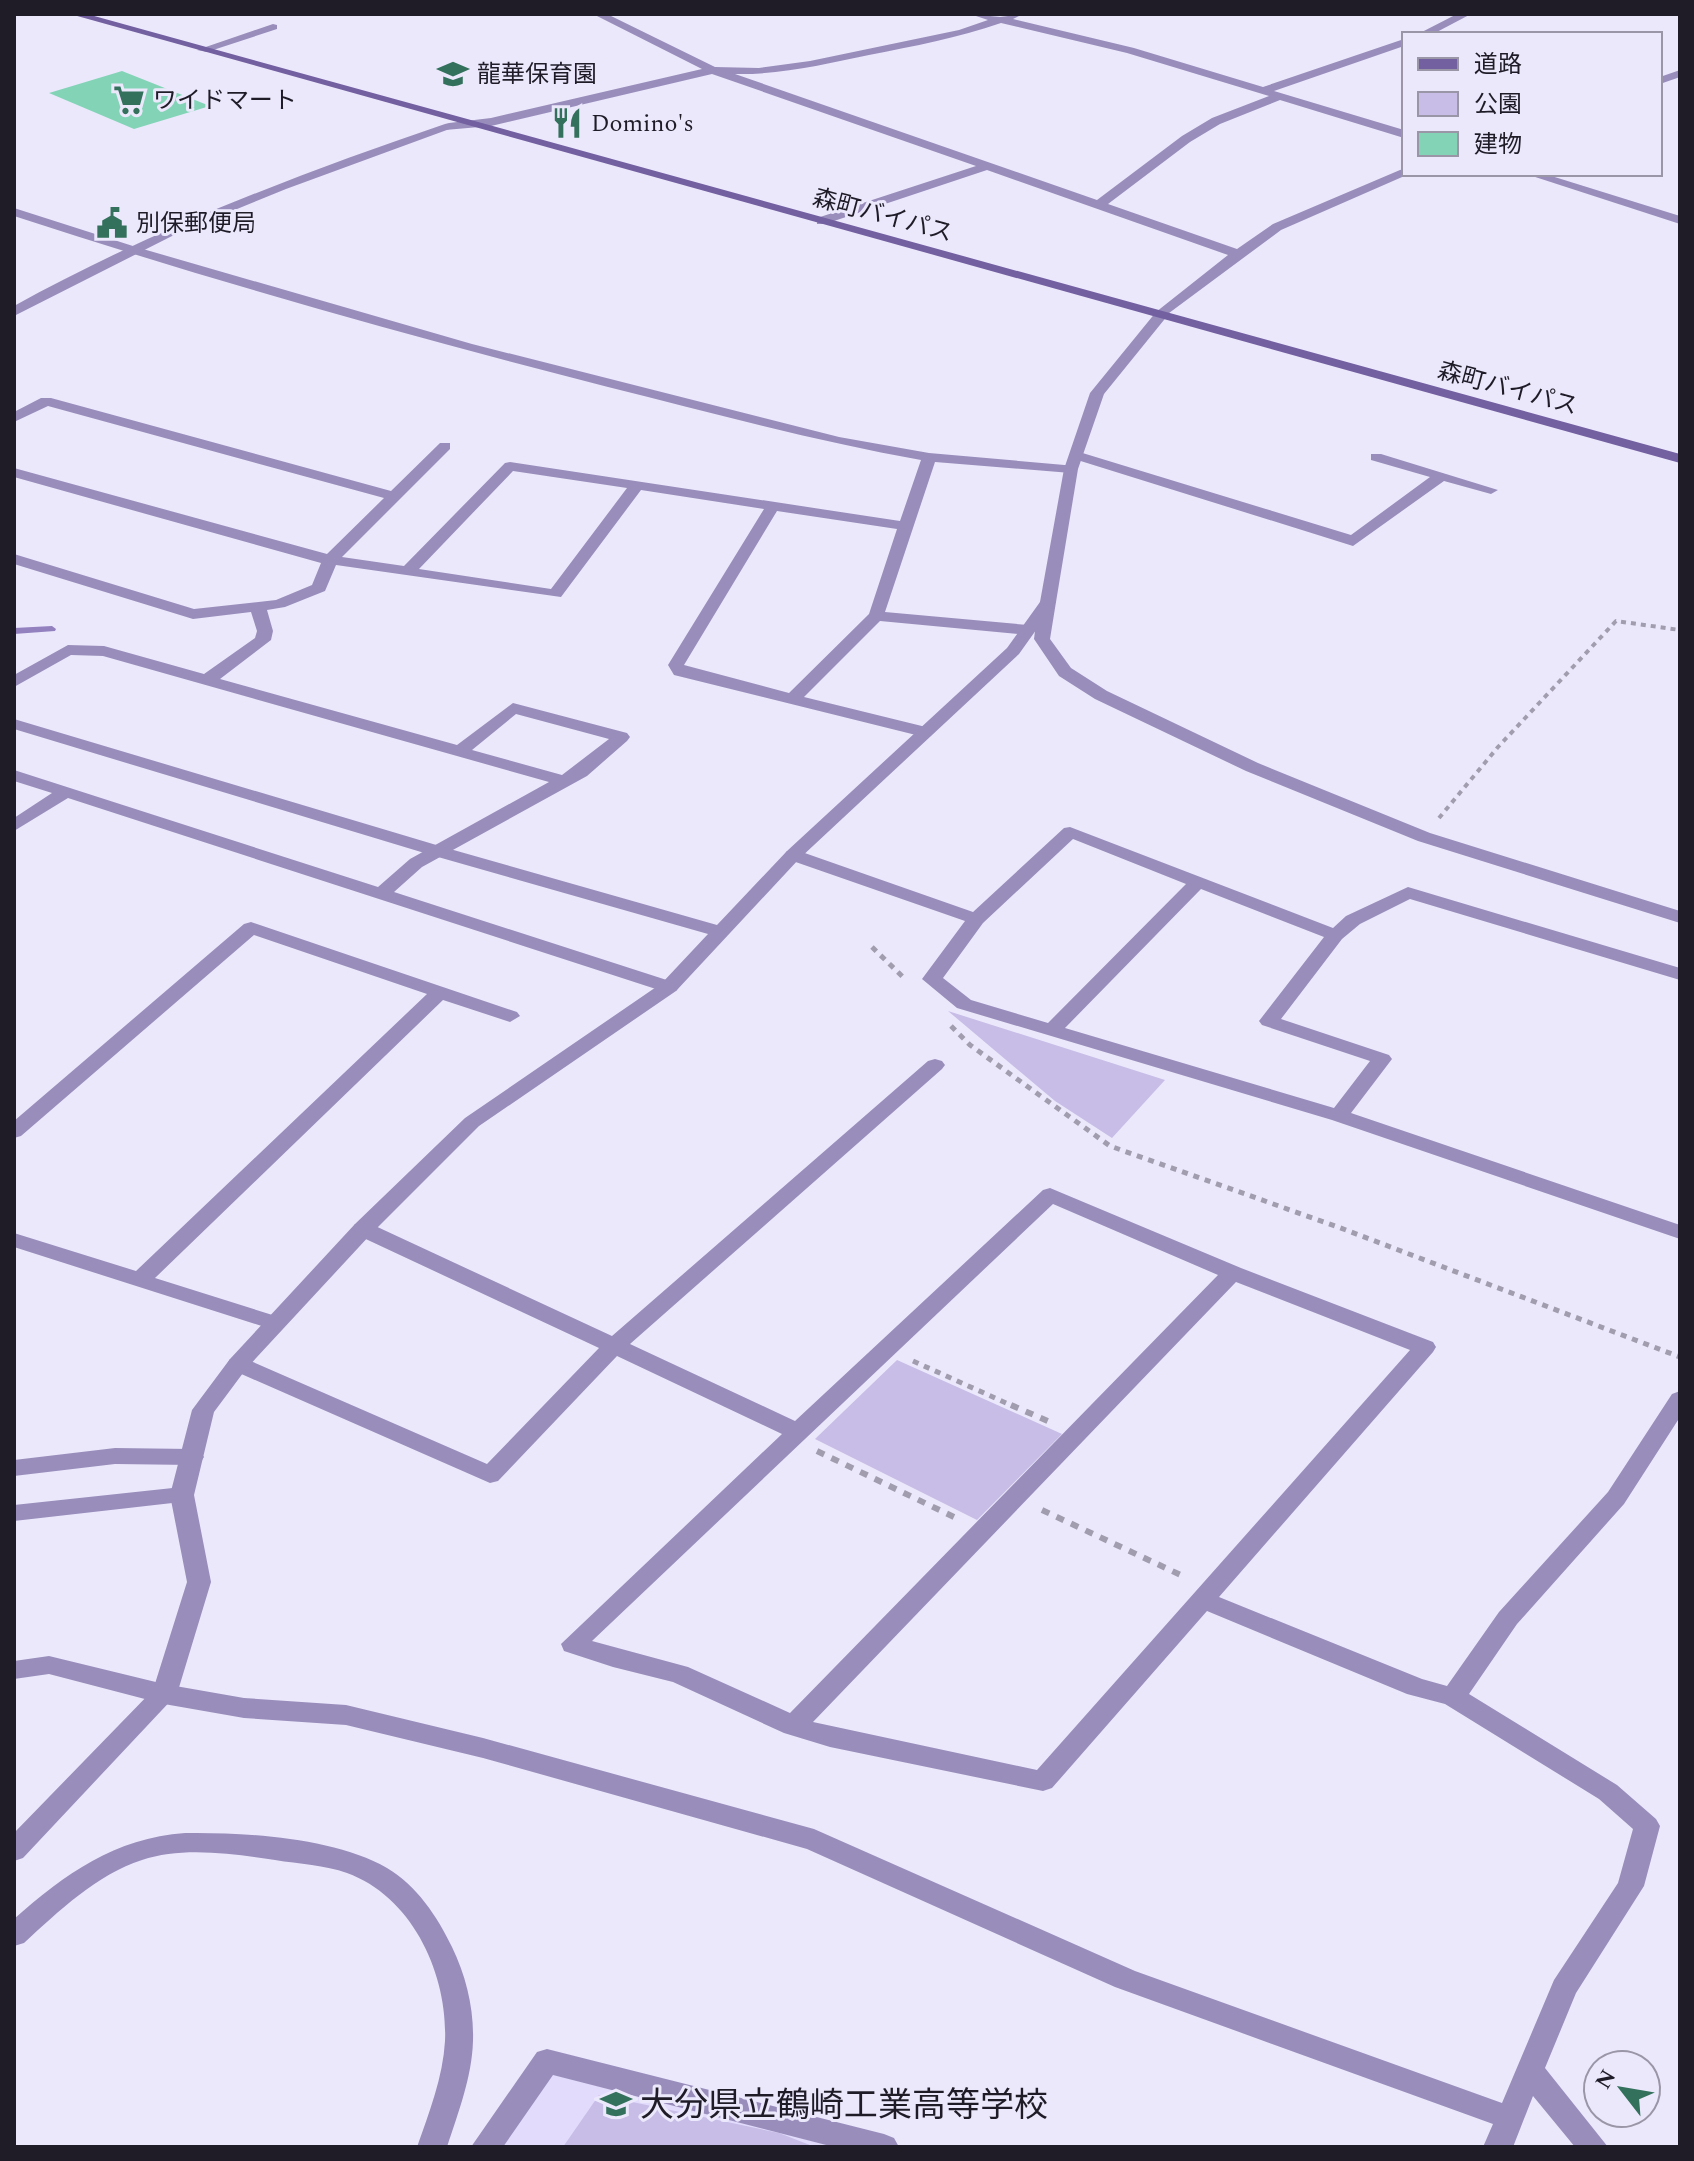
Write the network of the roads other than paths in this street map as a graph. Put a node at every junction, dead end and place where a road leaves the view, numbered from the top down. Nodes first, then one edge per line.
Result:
1 (75, 14) edge
2 (975, 14) edge
3 (1018, 14) edge
4 (1466, 14) edge
5 (603, 15) edge
6 (1006, 20) junction
7 (273, 27) dead end
8 (1428, 32) edge
9 (1402, 43) edge
10 (203, 50) junction
11 (713, 70) junction
12 (1265, 90) junction
13 (1282, 95) junction
14 (473, 124) junction
15 (1402, 133) edge
16 (985, 167) junction
17 (1402, 174) edge
18 (1538, 176) edge
19 (1098, 206) junction
20 (14, 212) edge
21 (1680, 220) edge
22 (821, 221) junction
23 (131, 250) junction
24 (1238, 254) junction
25 (14, 312) edge
26 (1161, 315) junction
27 (14, 418) edge
28 (445, 446) dead end
29 (929, 457) junction
30 (1376, 457) dead end
31 (1680, 459) edge
32 (1073, 462) junction
33 (14, 472) edge
34 (1441, 476) junction
35 (637, 485) junction
36 (1491, 490) dead end
37 (395, 497) junction
38 (773, 506) junction
39 (906, 526) junction
40 (14, 559) edge
41 (330, 560) junction
42 (407, 572) junction
43 (1048, 602) junction
44 (258, 607) junction
45 (876, 616) junction
46 (1028, 630) junction
47 (207, 680) junction
48 (14, 682) edge
49 (793, 699) junction
50 (14, 724) edge
51 (924, 732) junction
52 (460, 751) junction
53 (14, 775) edge
54 (564, 781) junction
55 (66, 792) junction
56 (14, 826) edge
57 (437, 851) junction
58 (793, 855) junction
59 (1198, 882) junction
60 (381, 894) junction
61 (1680, 917) edge
62 (976, 919) junction
63 (722, 932) junction
64 (1335, 935) junction
65 (1680, 974) edge
66 (669, 987) junction
67 (440, 992) junction
68 (510, 1016) dead end
69 (1052, 1030) junction
70 (935, 1065) dead end
71 (1339, 1116) junction
72 (14, 1132) edge
73 (363, 1229) junction
74 (1680, 1232) edge
75 (14, 1240) edge
76 (1233, 1273) junction
77 (140, 1280) junction
78 (274, 1323) junction
79 (614, 1346) junction
80 (238, 1364) junction
81 (1680, 1399) edge
82 (795, 1436) junction
83 (192, 1457) junction
84 (14, 1468) edge
85 (182, 1495) junction
86 (14, 1513) edge
87 (1203, 1600) junction
88 (14, 1670) edge
89 (164, 1694) junction
90 (1453, 1697) junction
91 (793, 1726) junction
92 (14, 1850) edge
93 (14, 1935) edge
94 (1530, 2071) junction
95 (1510, 2118) junction
96 (432, 2147) edge
97 (486, 2147) edge
98 (884, 2147) edge
99 (1498, 2147) edge
100 (1593, 2147) edge

1 - 10 main road, 森町バイパス
2 - 6 street
3 - 6 street
4 - 8 street
5 - 11 street
6 - 11 street
6 - 12 street
7 - 10 street
9 - 12 street
10 - 14 main road, 森町バイパス
11 - 14 street
11 - 16 street
12 - 13 street
13 - 15 street
13 - 19 street
14 - 22 main road, 森町バイパス
14 - 23 street
16 - 19 street
16 - 22 street
17 - 24 street
18 - 21 street
19 - 24 street
20 - 23 street
22 - 26 main road, 森町バイパス
23 - 25 street
23 - 29 street
24 - 26 street
26 - 31 main road, 森町バイパス
26 - 32 street
27 - 37 street
28 - 37 street
29 - 32 street
29 - 39 street
30 - 34 street
32 - 34 street
32 - 43 street
33 - 41 street
34 - 36 street
35 - 38 street
35 - 42 street
35 - 42 street
37 - 41 street
38 - 39 street
38 - 49 street
39 - 45 street
40 - 44 street
41 - 42 street
41 - 44 street
43 - 46 street
43 - 61 street
44 - 47 street
45 - 46 street
45 - 49 street
46 - 51 street
47 - 48 street
47 - 52 street
49 - 51 street
50 - 57 street
51 - 58 street
52 - 54 street
52 - 54 street
53 - 55 street
54 - 57 street
55 - 56 street
55 - 60 street
57 - 60 street
57 - 63 street
58 - 62 street
58 - 63 street
59 - 62 street
59 - 64 street
59 - 69 street
60 - 66 street
62 - 69 street
63 - 66 street
64 - 65 street
64 - 71 street
66 - 73 street
67 - 68 street
67 - 72 street
67 - 77 street
69 - 71 street
70 - 79 street
71 - 74 street
73 - 78 street
73 - 79 street
75 - 77 street
76 - 82 street
76 - 87 street
76 - 91 street
77 - 78 street
78 - 80 street
79 - 80 street
79 - 82 street
80 - 83 street
81 - 90 street
82 - 91 street
83 - 84 street
83 - 85 street
85 - 86 street
85 - 89 street
87 - 90 street
87 - 91 street
88 - 89 street
89 - 92 street
89 - 95 street
90 - 94 street
93 - 96 street
94 - 95 street
94 - 100 street
95 - 99 street
97 - 98 street

